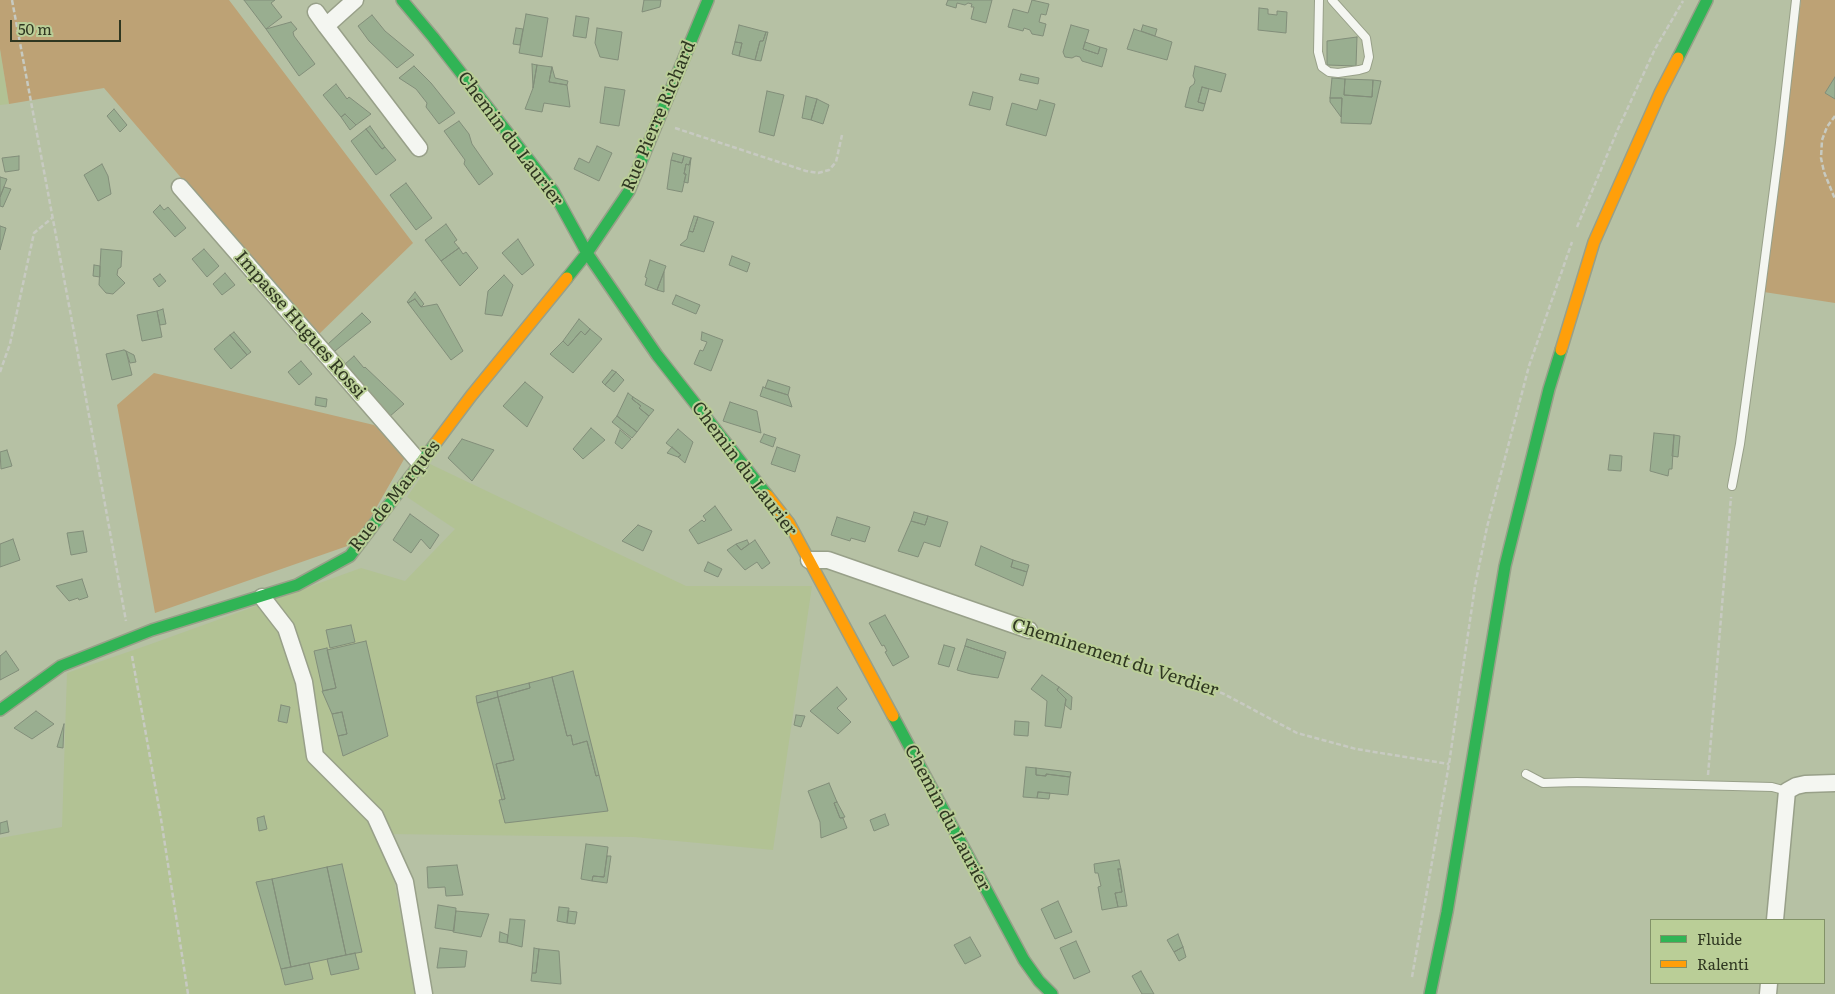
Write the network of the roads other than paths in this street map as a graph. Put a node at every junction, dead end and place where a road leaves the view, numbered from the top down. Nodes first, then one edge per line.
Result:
1 (355, 0) edge
2 (402, 0) edge
3 (708, 0) edge
4 (1320, 0) edge
5 (1332, 0) edge
6 (1707, 0) edge
7 (1796, 0) edge
8 (316, 12) dead end
9 (326, 26) junction
10 (419, 148) dead end
11 (180, 187) dead end
12 (587, 253) junction
13 (420, 463) junction
14 (1732, 486) road end
15 (809, 560) junction
16 (262, 597) junction
17 (1029, 630) road end
18 (0, 710) edge
19 (1526, 774) dead end
20 (1835, 783) edge
21 (1787, 791) junction
22 (1775, 919) edge
23 (424, 994) edge
24 (1052, 994) edge
25 (1430, 994) edge

1 - 9 street
2 - 12 street, Chemin du Laurier
3 - 12 street, Rue Pierre Richard
4 - 5 lane
6 - 25 street
7 - 14 lane
8 - 9 street
9 - 10 street
11 - 13 street, Impasse Hugues Rossi
12 - 13 street, Rue de Marquès
12 - 15 street, Chemin du Laurier
13 - 16 street, Rue de Marquès
15 - 17 street, Cheminement du Verdier
15 - 24 street, Chemin du Laurier
16 - 18 street, Rue de Marquès
16 - 23 street
19 - 21 lane
20 - 21 street
21 - 22 street

